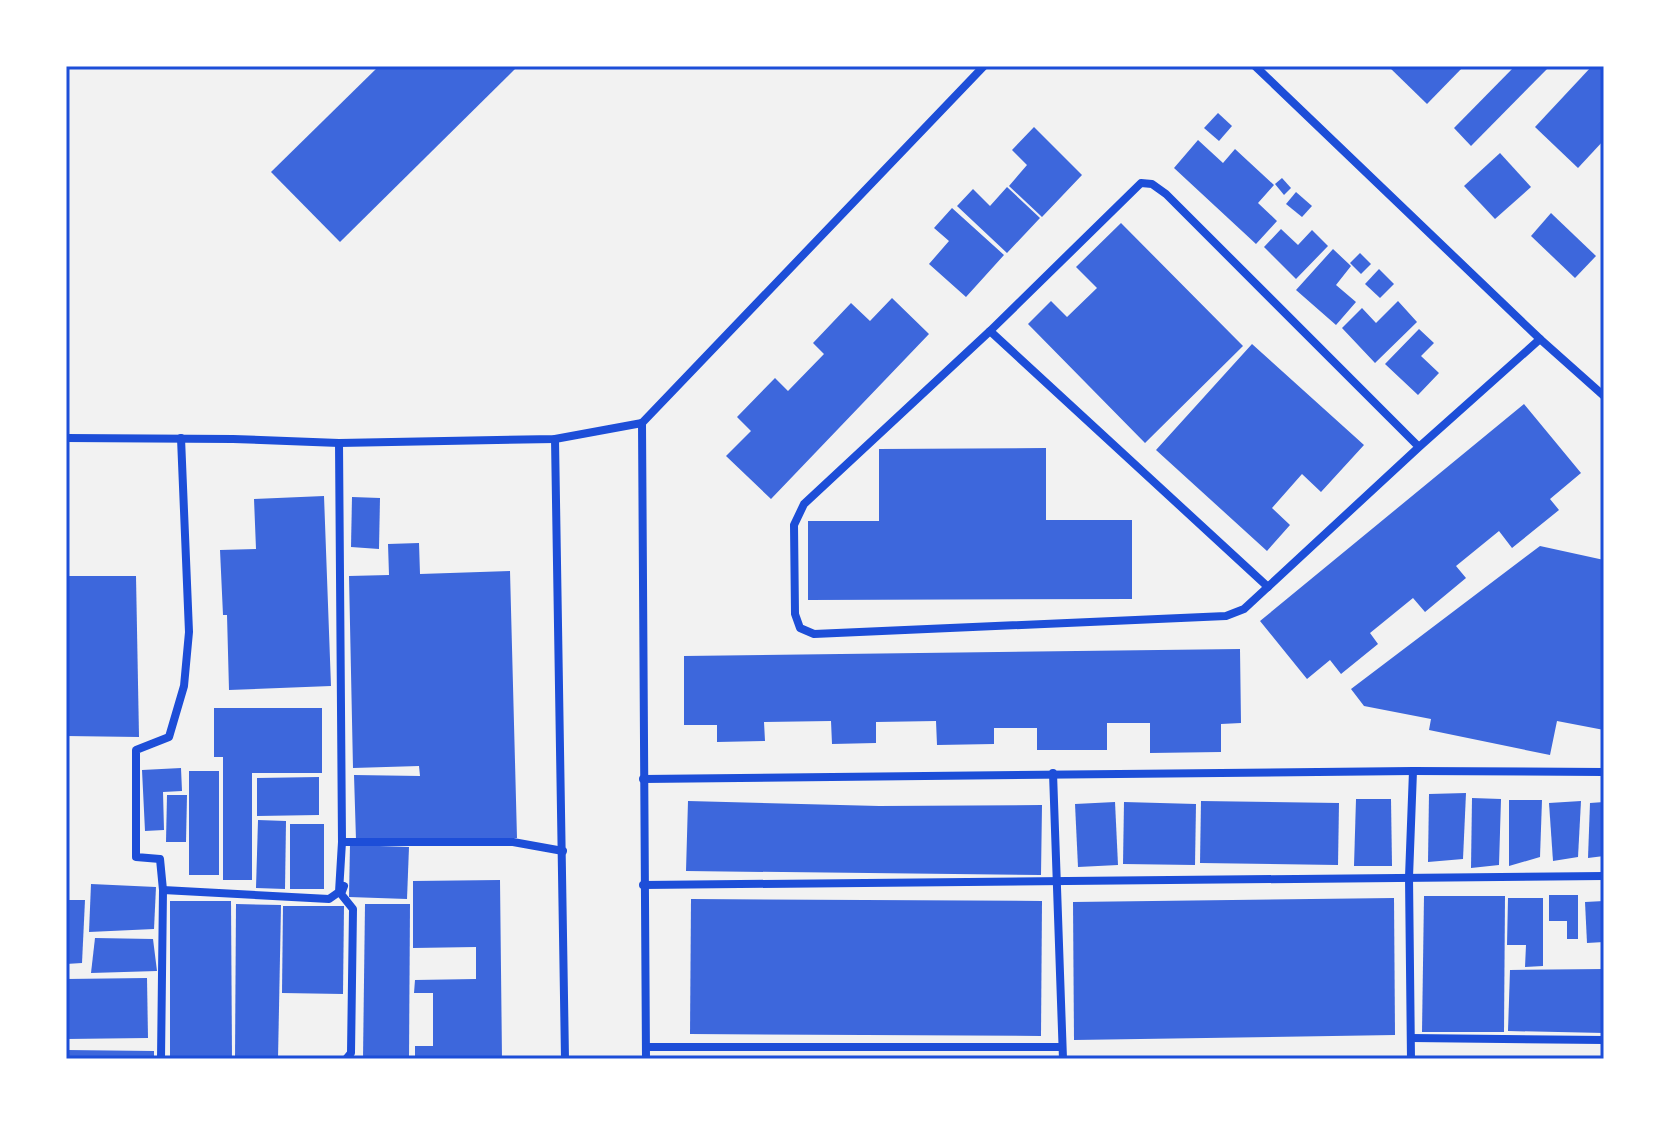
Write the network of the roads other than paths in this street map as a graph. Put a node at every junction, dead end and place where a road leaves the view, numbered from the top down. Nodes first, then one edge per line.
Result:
1 (984, 66) edge
2 (1255, 66) edge
3 (990, 331) junction
4 (1540, 339) junction
5 (1604, 396) edge
6 (642, 423) junction
7 (66, 438) edge
8 (181, 438) junction
9 (555, 439) junction
10 (339, 443) junction
11 (1419, 447) junction
12 (1268, 587) junction
13 (1413, 771) junction
14 (1604, 772) edge
15 (1053, 773) junction
16 (643, 779) junction
17 (342, 842) junction
18 (563, 851) junction
19 (342, 873) junction
20 (1604, 876) edge
21 (1409, 877) junction
22 (1058, 880) junction
23 (643, 885) junction
24 (163, 890) junction
25 (1411, 1038) junction
26 (1604, 1040) edge
27 (646, 1047) junction
28 (1062, 1047) junction
29 (161, 1059) edge
30 (346, 1059) edge
31 (565, 1059) edge
32 (646, 1059) edge
33 (1063, 1059) edge
34 (1411, 1059) edge

1 - 6 street
2 - 4 street
3 - 11 street
3 - 12 street
3 - 12 street
4 - 5 street
4 - 11 street
6 - 9 street
6 - 16 street
7 - 8 street
8 - 10 street
8 - 24 street
9 - 10 street
9 - 18 street
10 - 17 street
11 - 12 street
13 - 14 street
13 - 15 street
13 - 21 street
15 - 16 street
15 - 22 street
16 - 23 street
17 - 18 street
17 - 19 street
18 - 31 street
19 - 24 street
19 - 30 street
20 - 21 street
21 - 22 street
21 - 25 street
22 - 23 street
22 - 28 street
23 - 27 street
24 - 29 street
25 - 26 street
25 - 34 street
27 - 28 street
27 - 32 street
28 - 33 street

